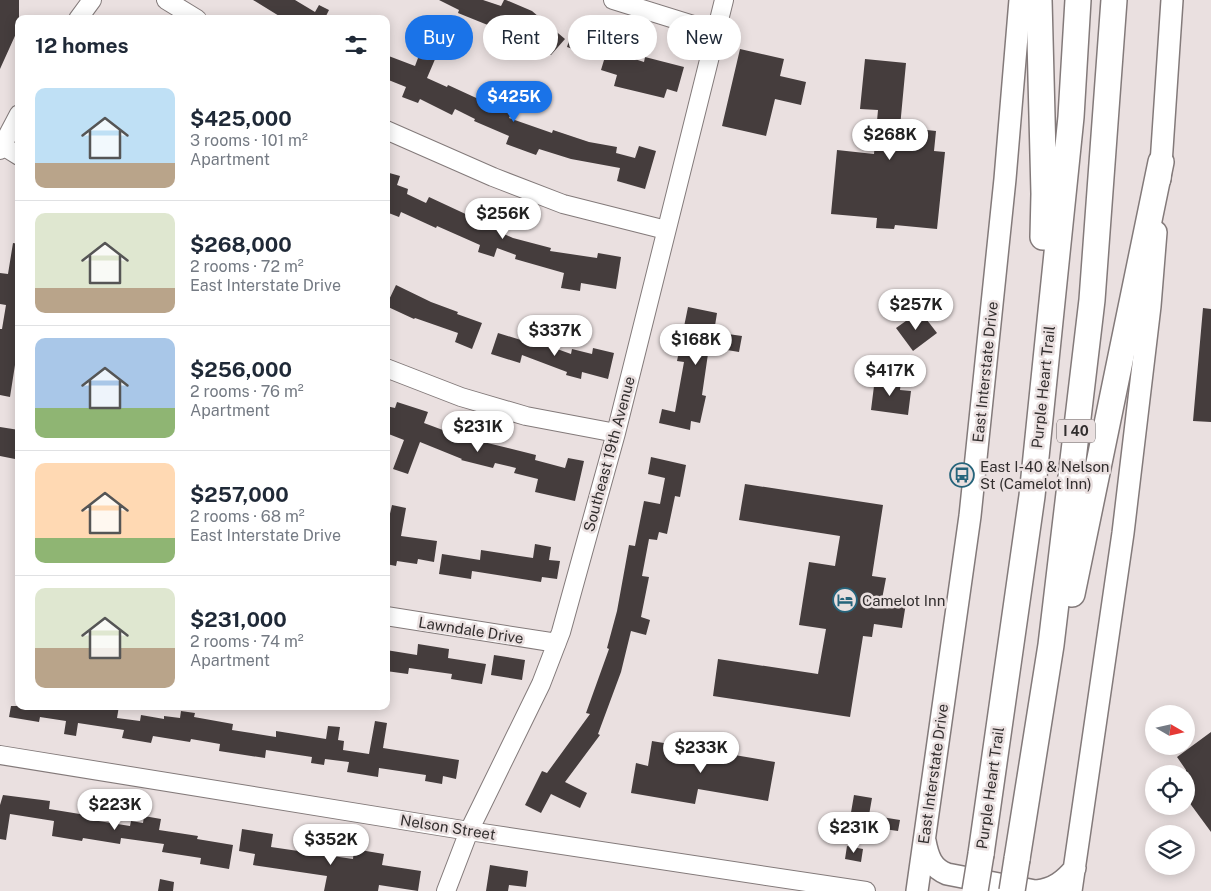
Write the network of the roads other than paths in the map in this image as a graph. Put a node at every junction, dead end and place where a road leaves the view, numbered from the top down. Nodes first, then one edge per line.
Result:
1 (92, 0) edge
2 (166, 0) edge
3 (613, 0) edge
4 (724, 0) edge
5 (1020, 0) edge
6 (1039, 0) edge
7 (1078, 0) edge
8 (1114, 0) edge
9 (1172, 0) edge
10 (81, 15) edge
11 (190, 15) edge
12 (720, 15) edge
13 (667, 17) edge
14 (709, 60) edge
15 (15, 121) edge
16 (390, 132) edge
17 (0, 146) edge
18 (15, 154) edge
19 (1161, 162) junction
20 (666, 230) junction
21 (390, 370) edge
22 (616, 433) junction
23 (1032, 496) junction
24 (390, 617) edge
25 (557, 643) junction
26 (1051, 645) junction
27 (0, 756) edge
28 (469, 831) junction
29 (924, 838) junction
30 (1075, 868) junction
31 (446, 891) edge
32 (866, 891) edge
33 (916, 891) edge
34 (975, 891) edge
35 (1012, 891) edge
36 (1036, 891) edge
37 (1071, 891) edge

1 - 10 street
2 - 11 street
3 - 13 street
4 - 12 street, Southeast 19th Avenue
5 - 29 main road, East Interstate Drive
6 - 23 highway
7 - 23 highway, Purple Heart Trail / I 40
8 - 26 highway, I 40
9 - 19 main road
14 - 20 street, Southeast 19th Avenue
15 - 17 street
16 - 20 street
17 - 18 street
19 - 26 highway
19 - 30 main road
20 - 22 street, Southeast 19th Avenue
21 - 22 street
22 - 25 street, Southeast 19th Avenue
23 - 34 highway, Purple Heart Trail / I 40, bridge
24 - 25 street, Lawndale Drive
25 - 28 street, Southeast 19th Avenue
26 - 35 highway, I 40, bridge
27 - 28 street, Nelson Street
28 - 31 street, Southeast 19th Avenue
28 - 32 street, Nelson Street
29 - 33 main road, East Interstate Drive
29 - 36 main road
30 - 36 main road
30 - 37 main road

